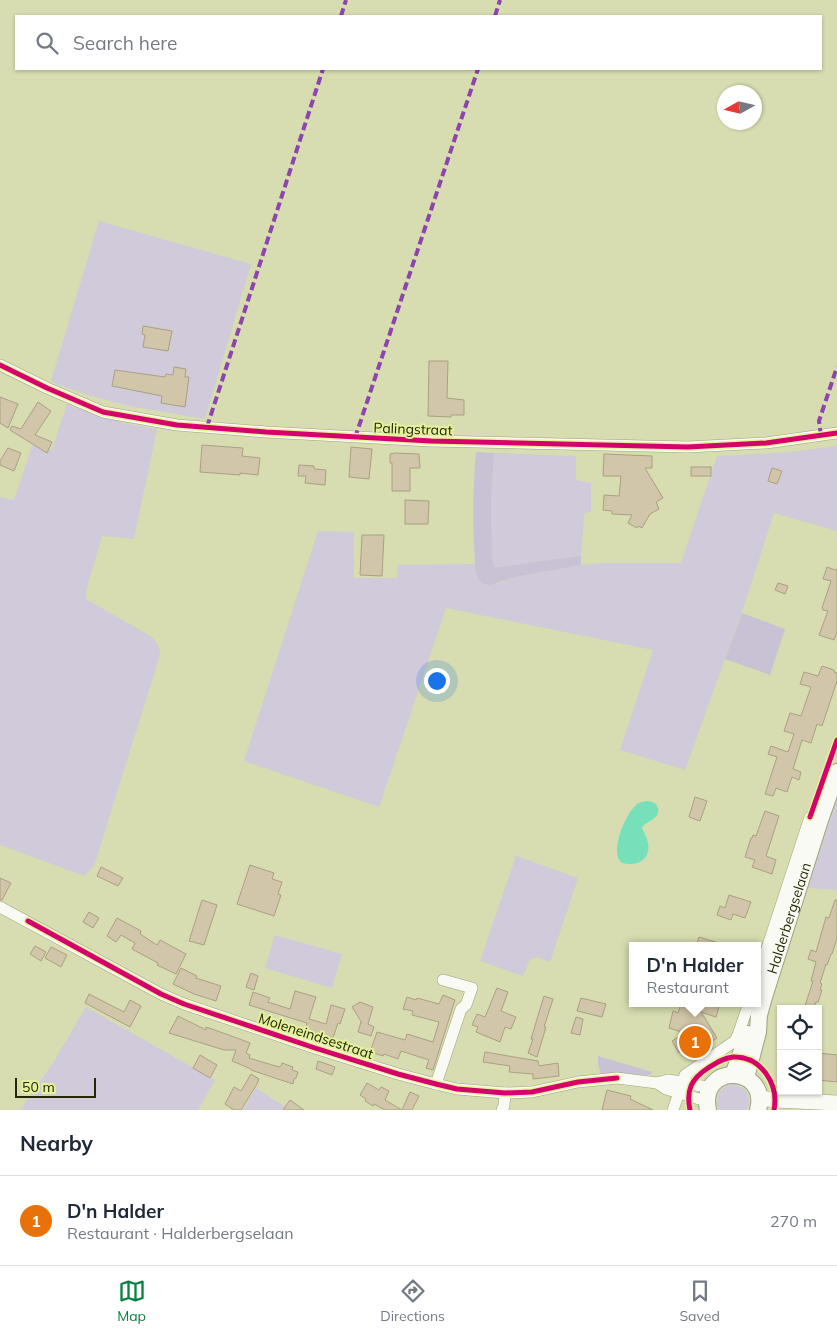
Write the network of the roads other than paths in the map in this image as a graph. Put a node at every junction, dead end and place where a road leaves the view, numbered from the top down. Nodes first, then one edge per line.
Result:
1 (0, 365) edge
2 (837, 433) edge
3 (837, 772) edge
4 (820, 820) junction
5 (0, 907) edge
6 (761, 967) edge
7 (443, 980) dead end
8 (761, 989) edge
9 (754, 1009) edge
10 (740, 1076) junction
11 (436, 1084) junction
12 (680, 1087) junction
13 (505, 1093) junction
14 (708, 1100) edge
15 (837, 1103) edge
16 (759, 1104) edge
17 (502, 1110) edge
18 (673, 1110) edge
19 (803, 1110) edge

1 - 2 street, Palingstraat
3 - 4 main road, Halderbergselaan
4 - 6 street, Halderbergselaan
4 - 8 main road, Halderbergselaan
5 - 11 street, Moleneindsestraat
7 - 11 street
9 - 10 main road, Halderbergselaan
9 - 12 street, Halderbergselaan
10 - 14 main road
10 - 16 main road
11 - 13 street, Moleneindsestraat
12 - 13 street, Moleneindsestraat
12 - 14 street, Moleneindsestraat
12 - 18 street
13 - 17 street
15 - 16 street
15 - 19 street

